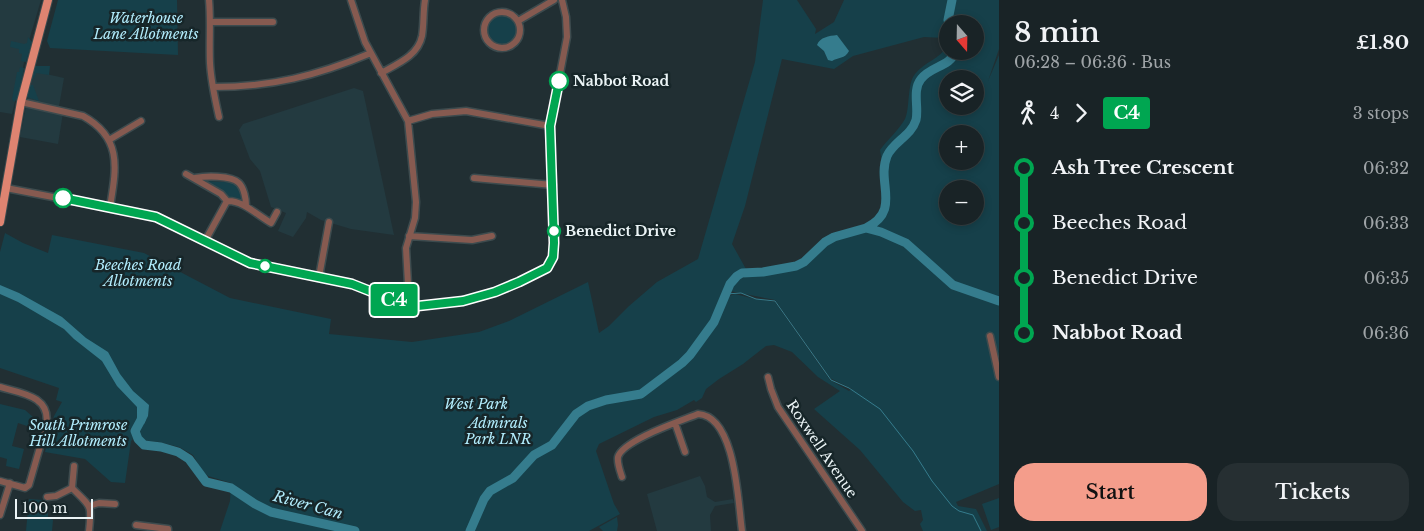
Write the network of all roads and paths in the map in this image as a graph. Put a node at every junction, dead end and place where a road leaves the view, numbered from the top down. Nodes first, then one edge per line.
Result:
1 (48, 0) edge
2 (208, 0) edge
3 (351, 0) edge
4 (425, 0) edge
5 (554, 0) edge
6 (562, 0) edge
7 (518, 21) junction
8 (211, 22) junction
9 (273, 22) dead end
10 (371, 53) junction
11 (382, 73) junction
12 (212, 87) junction
13 (21, 102) junction
14 (219, 117) dead end
15 (141, 121) dead end
16 (408, 121) junction
17 (550, 126) junction
18 (109, 140) junction
19 (186, 174) dead end
20 (195, 178) junction
21 (474, 178) dead end
22 (552, 186) junction
23 (6, 188) junction
24 (227, 201) junction
25 (246, 205) junction
26 (110, 207) junction
27 (277, 212) dead end
28 (0, 222) edge
29 (328, 222) dead end
30 (409, 236) junction
31 (492, 236) dead end
32 (205, 240) junction
33 (319, 277) junction
34 (404, 303) junction
35 (990, 336) dead end
36 (768, 377) dead end
37 (999, 377) edge
38 (0, 387) edge
39 (675, 423) junction
40 (685, 452) dead end
41 (74, 466) dead end
42 (622, 477) dead end
43 (0, 480) edge
44 (10, 483) junction
45 (72, 488) junction
46 (47, 497) dead end
47 (115, 504) dead end
48 (89, 506) junction
49 (0, 515) edge
50 (136, 525) dead end
51 (89, 531) edge
52 (168, 531) edge
53 (742, 531) edge
54 (862, 531) edge

1 - 13 main road
2 - 8 street
3 - 10 street
4 - 11 street
5 - 7 street
6 - 17 street
7 - 7 street
8 - 9 street
8 - 12 street
10 - 11 street
10 - 12 street
11 - 16 street
12 - 14 street
13 - 18 street
13 - 23 main road
15 - 18 street
16 - 17 street
16 - 30 street
17 - 22 street
18 - 26 street
19 - 20 street
20 - 24 street
20 - 25 street
21 - 22 street
22 - 34 street
23 - 26 street
23 - 28 main road
24 - 25 street
24 - 32 street
25 - 27 street
26 - 32 street
29 - 33 street
30 - 31 street
30 - 34 street
32 - 33 street
33 - 34 street
35 - 37 street
36 - 54 street, Roxwell Avenue
38 - 44 street
39 - 40 street
39 - 42 street
39 - 53 street
41 - 45 street
43 - 44 street
44 - 49 street
45 - 46 street
45 - 48 street
47 - 48 street
48 - 51 street
50 - 52 street

